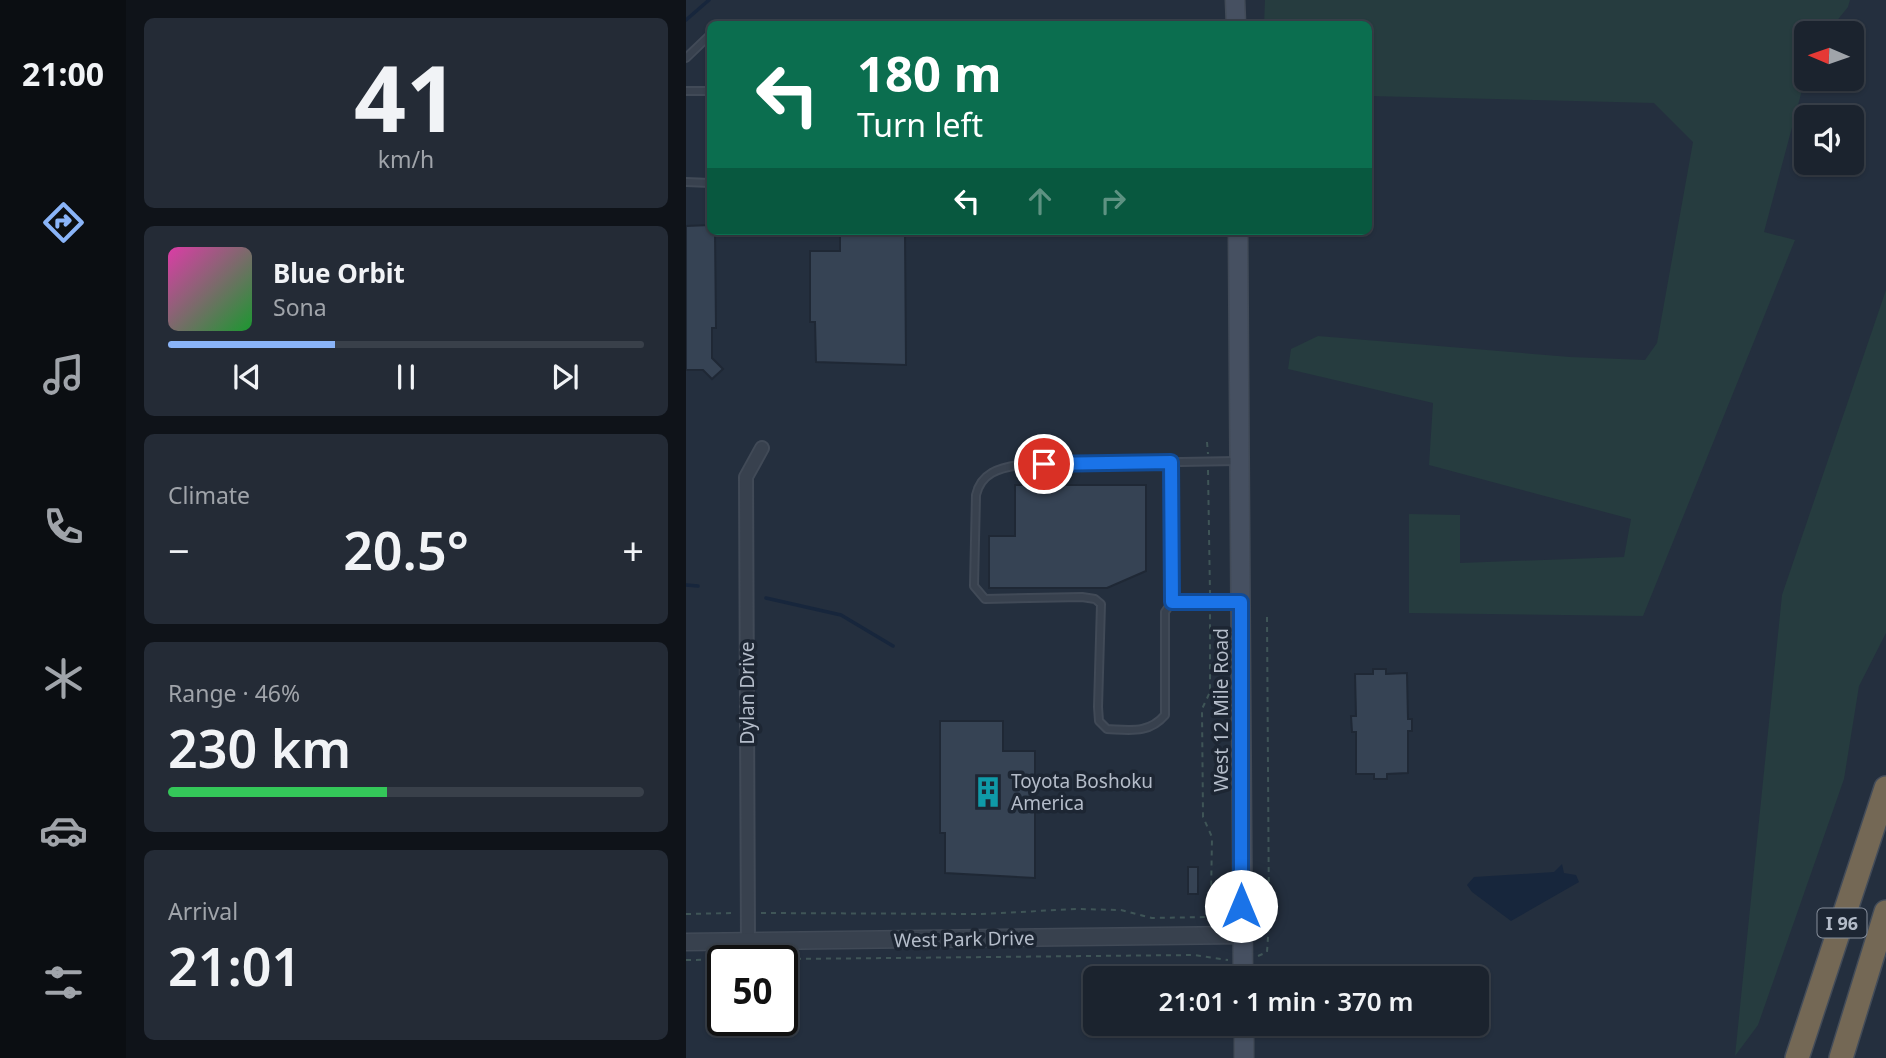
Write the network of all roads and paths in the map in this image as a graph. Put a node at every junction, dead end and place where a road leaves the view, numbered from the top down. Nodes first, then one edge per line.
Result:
1 (1235, 0) edge
2 (1236, 21) edge
3 (707, 38) edge
4 (686, 58) edge
5 (686, 91) edge
6 (707, 91) edge
7 (686, 182) edge
8 (707, 183) edge
9 (1238, 235) edge
10 (1207, 442) dead end
11 (762, 448) dead end
12 (1240, 461) junction
13 (1171, 462) junction
14 (1208, 462) junction
15 (1172, 602) junction
16 (1210, 602) junction
17 (1241, 602) junction
18 (1267, 617) dead end
19 (1886, 788) edge
20 (1258, 912) dead end
21 (1886, 912) edge
22 (748, 913) junction
23 (686, 914) edge
24 (1268, 915) junction
25 (1207, 916) junction
26 (1241, 935) junction
27 (1213, 936) junction
28 (686, 942) edge
29 (748, 942) junction
30 (1256, 958) dead end
31 (1213, 959) junction
32 (686, 960) edge
33 (1220, 961) dead end
34 (1242, 966) edge
35 (1244, 1036) edge
36 (1244, 1058) edge
37 (1797, 1058) edge
38 (1840, 1058) edge

1 - 2 main road
3 - 4 lane
5 - 6 lane
7 - 8 lane
9 - 12 main road, West 12 Mile Road
10 - 14 path
11 - 22 street, Dylan Drive
12 - 14 lane
12 - 17 main road, West 12 Mile Road
13 - 14 lane
13 - 15 lane
13 - 15 lane
14 - 16 path
15 - 16 lane
16 - 17 lane
16 - 25 path
17 - 26 main road, West 12 Mile Road
18 - 24 path
19 - 37 highway, I 96
20 - 24 path
21 - 38 highway, I 96
22 - 23 path
22 - 25 path
22 - 29 street, Dylan Drive
24 - 30 path
25 - 27 path
26 - 27 street, West Park Drive
26 - 34 main road, West 12 Mile Road
27 - 29 street, West Park Drive
27 - 31 path
28 - 29 street, West Park Drive
31 - 32 path
31 - 33 path
35 - 36 main road

